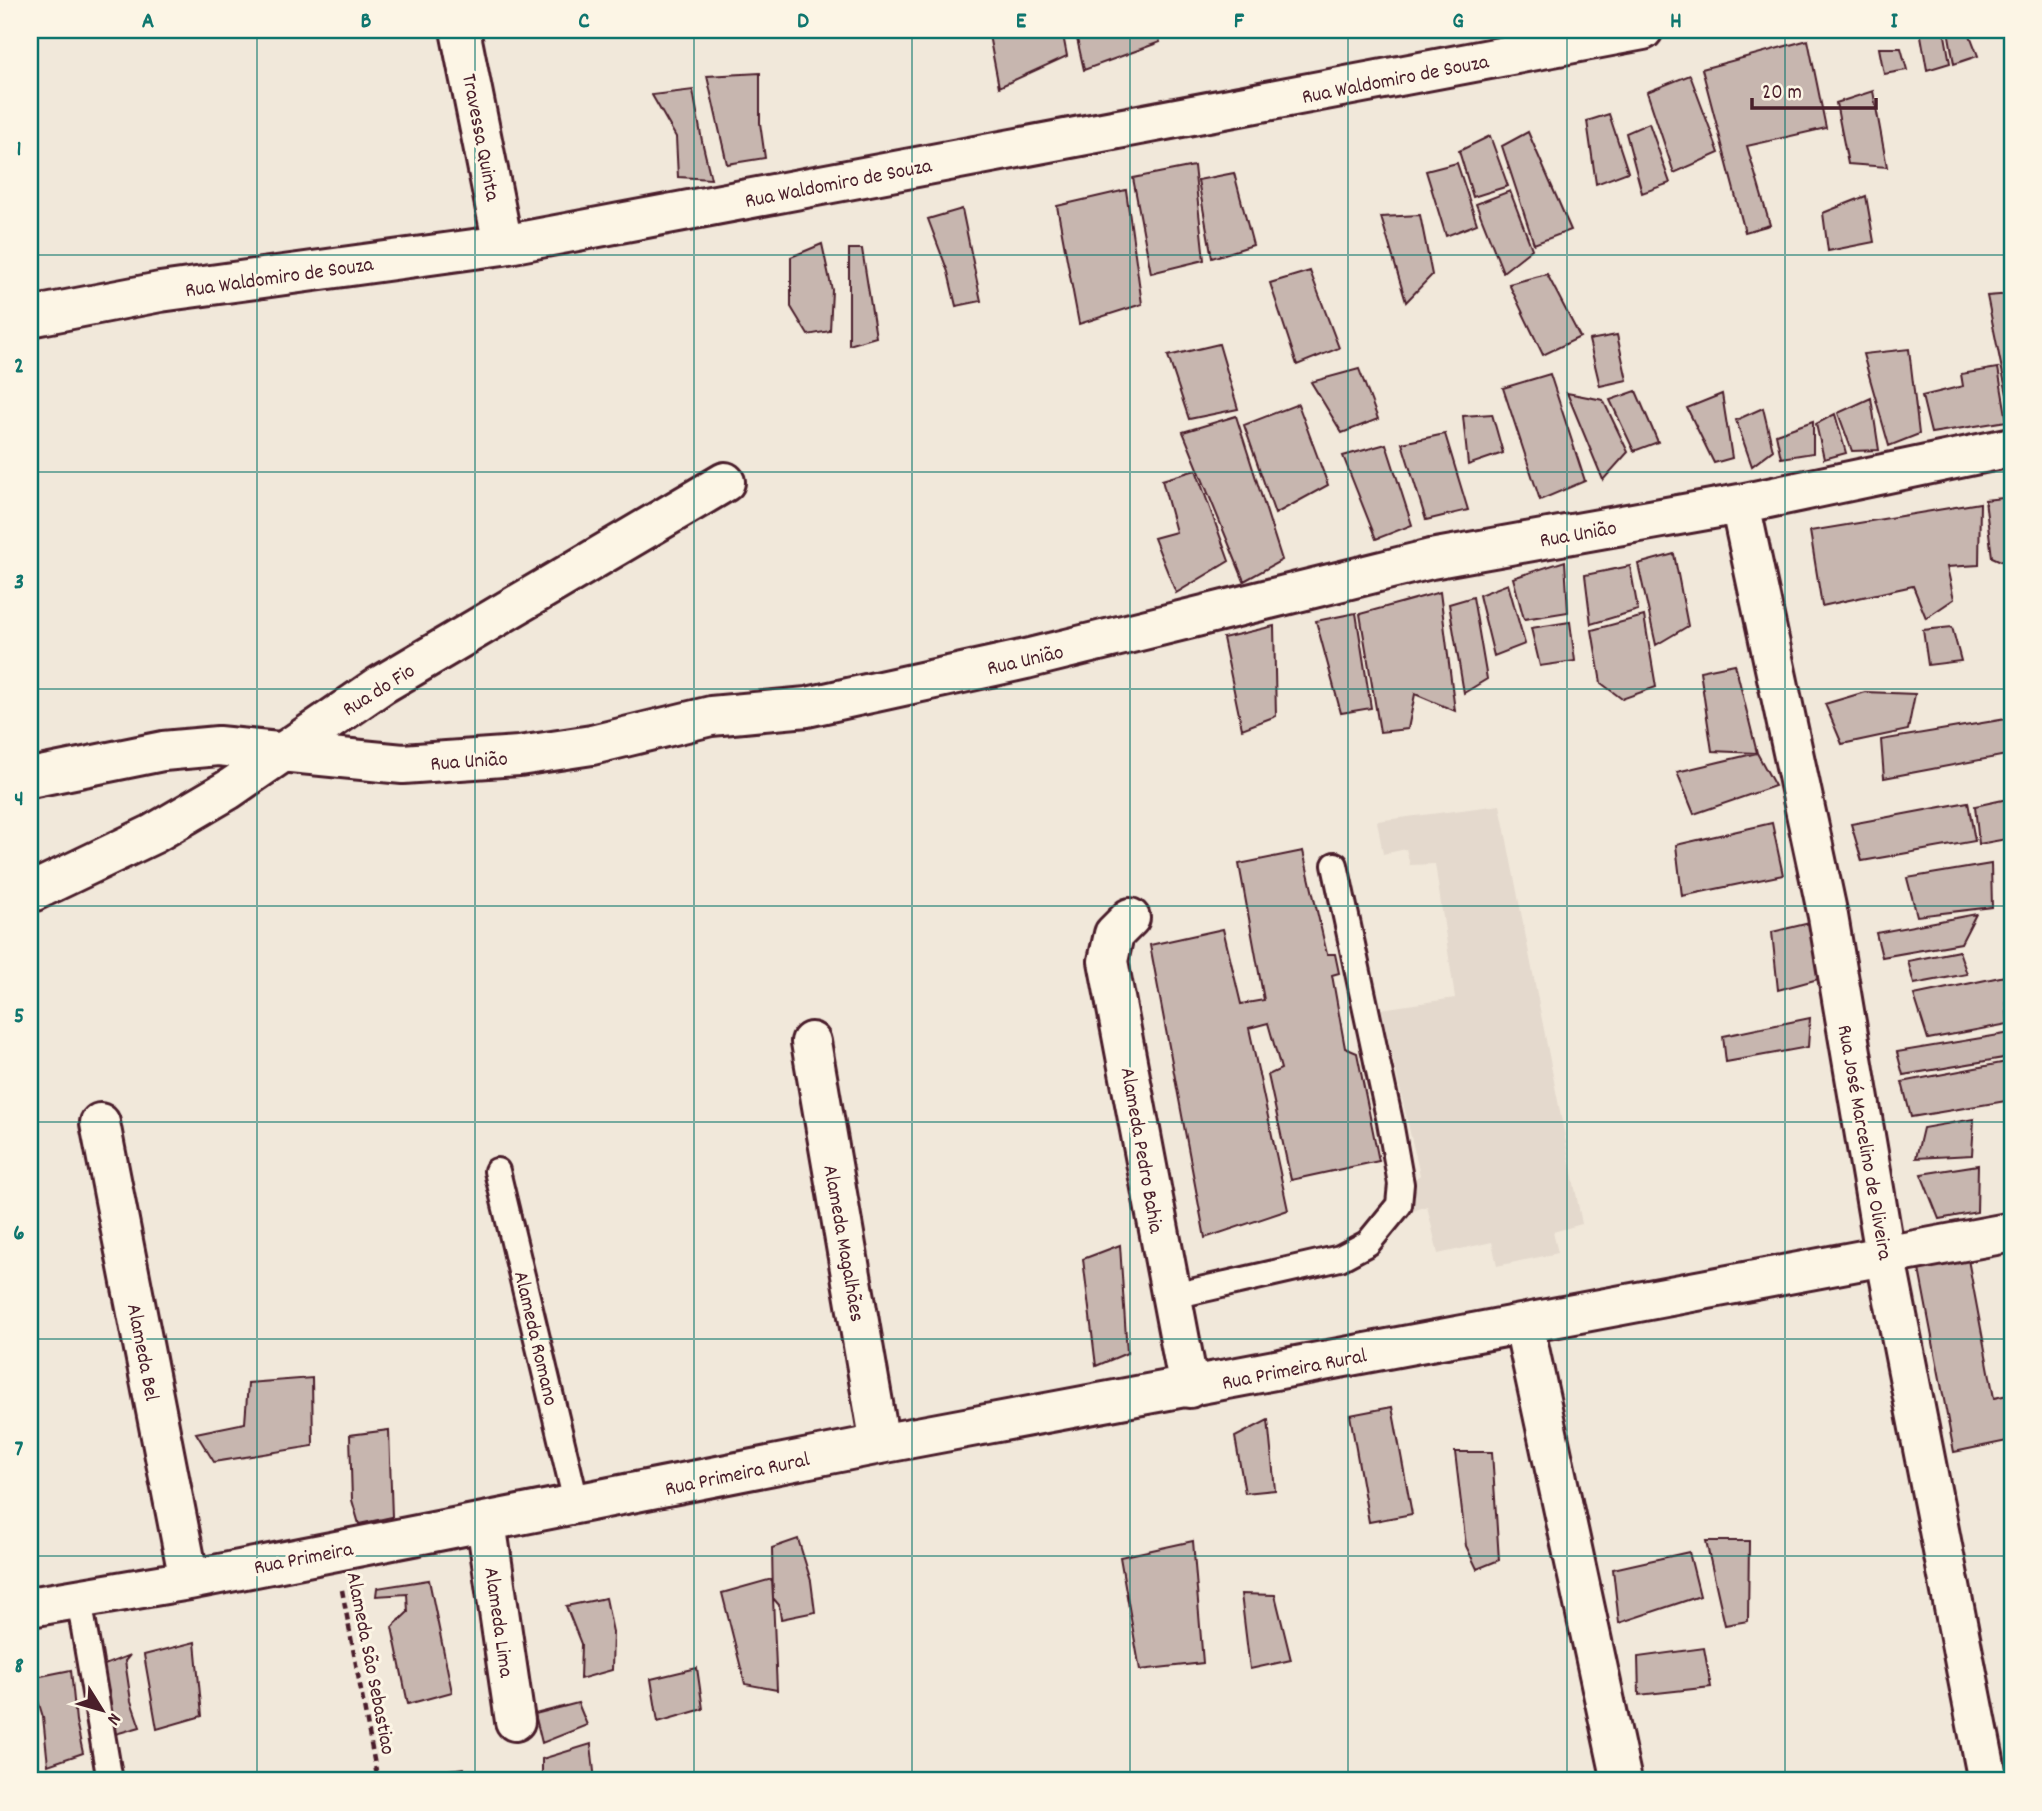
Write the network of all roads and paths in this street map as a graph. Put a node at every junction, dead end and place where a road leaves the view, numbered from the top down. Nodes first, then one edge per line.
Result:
1 (460, 30) edge
2 (1643, 30) edge
3 (503, 245) junction
4 (30, 317) edge
5 (2012, 447) edge
6 (725, 482) dead end
7 (1740, 504) junction
8 (282, 752) junction
9 (30, 778) edge
10 (1335, 865) dead end
11 (30, 893) edge
12 (1130, 918) dead end
13 (811, 1042) dead end
14 (100, 1123) dead end
15 (497, 1171) dead end
16 (2012, 1232) edge
17 (1885, 1254) junction
18 (1170, 1297) junction
19 (1524, 1325) junction
20 (1189, 1388) junction
21 (880, 1444) junction
22 (577, 1506) junction
23 (485, 1522) junction
24 (334, 1551) junction
25 (189, 1580) junction
26 (79, 1599) junction
27 (30, 1607) edge
28 (515, 1721) dead end
29 (110, 1781) edge
30 (378, 1781) edge
31 (1622, 1781) edge
32 (1988, 1781) edge

1 - 3 street, Travessa Quinta
2 - 3 street, Rua Waldomiro de Souza
3 - 4 street, Rua Waldomiro de Souza
5 - 7 street, Rua União
6 - 8 street, Rua do Fio
7 - 8 street, Rua União
7 - 17 street, Rua José Marcelino de Oliveira
8 - 9 street, Rua União
8 - 11 street, Rua do Fio
10 - 18 lane
12 - 18 street, Alameda Pedro Bahia
13 - 21 street, Alameda Magalhães
14 - 25 street, Alameda Bel
15 - 22 lane, Alameda Romano
16 - 17 street, Rua Primeira Rural
17 - 19 street, Rua Primeira Rural
17 - 32 street, Rua José Marcelino de Oliveira
18 - 20 street, Alameda Pedro Bahia
19 - 20 street, Rua Primeira Rural
19 - 31 street
20 - 21 street, Rua Primeira Rural
21 - 22 street, Rua Primeira Rural
22 - 23 street, Rua Primeira
23 - 24 street, Rua Primeira
23 - 28 street, Alameda Lima
24 - 25 street, Rua Primeira
24 - 30 path, Alameda São Sebastiao
25 - 26 street, Rua Primeira
26 - 27 street, Rua Primeira
26 - 29 lane

